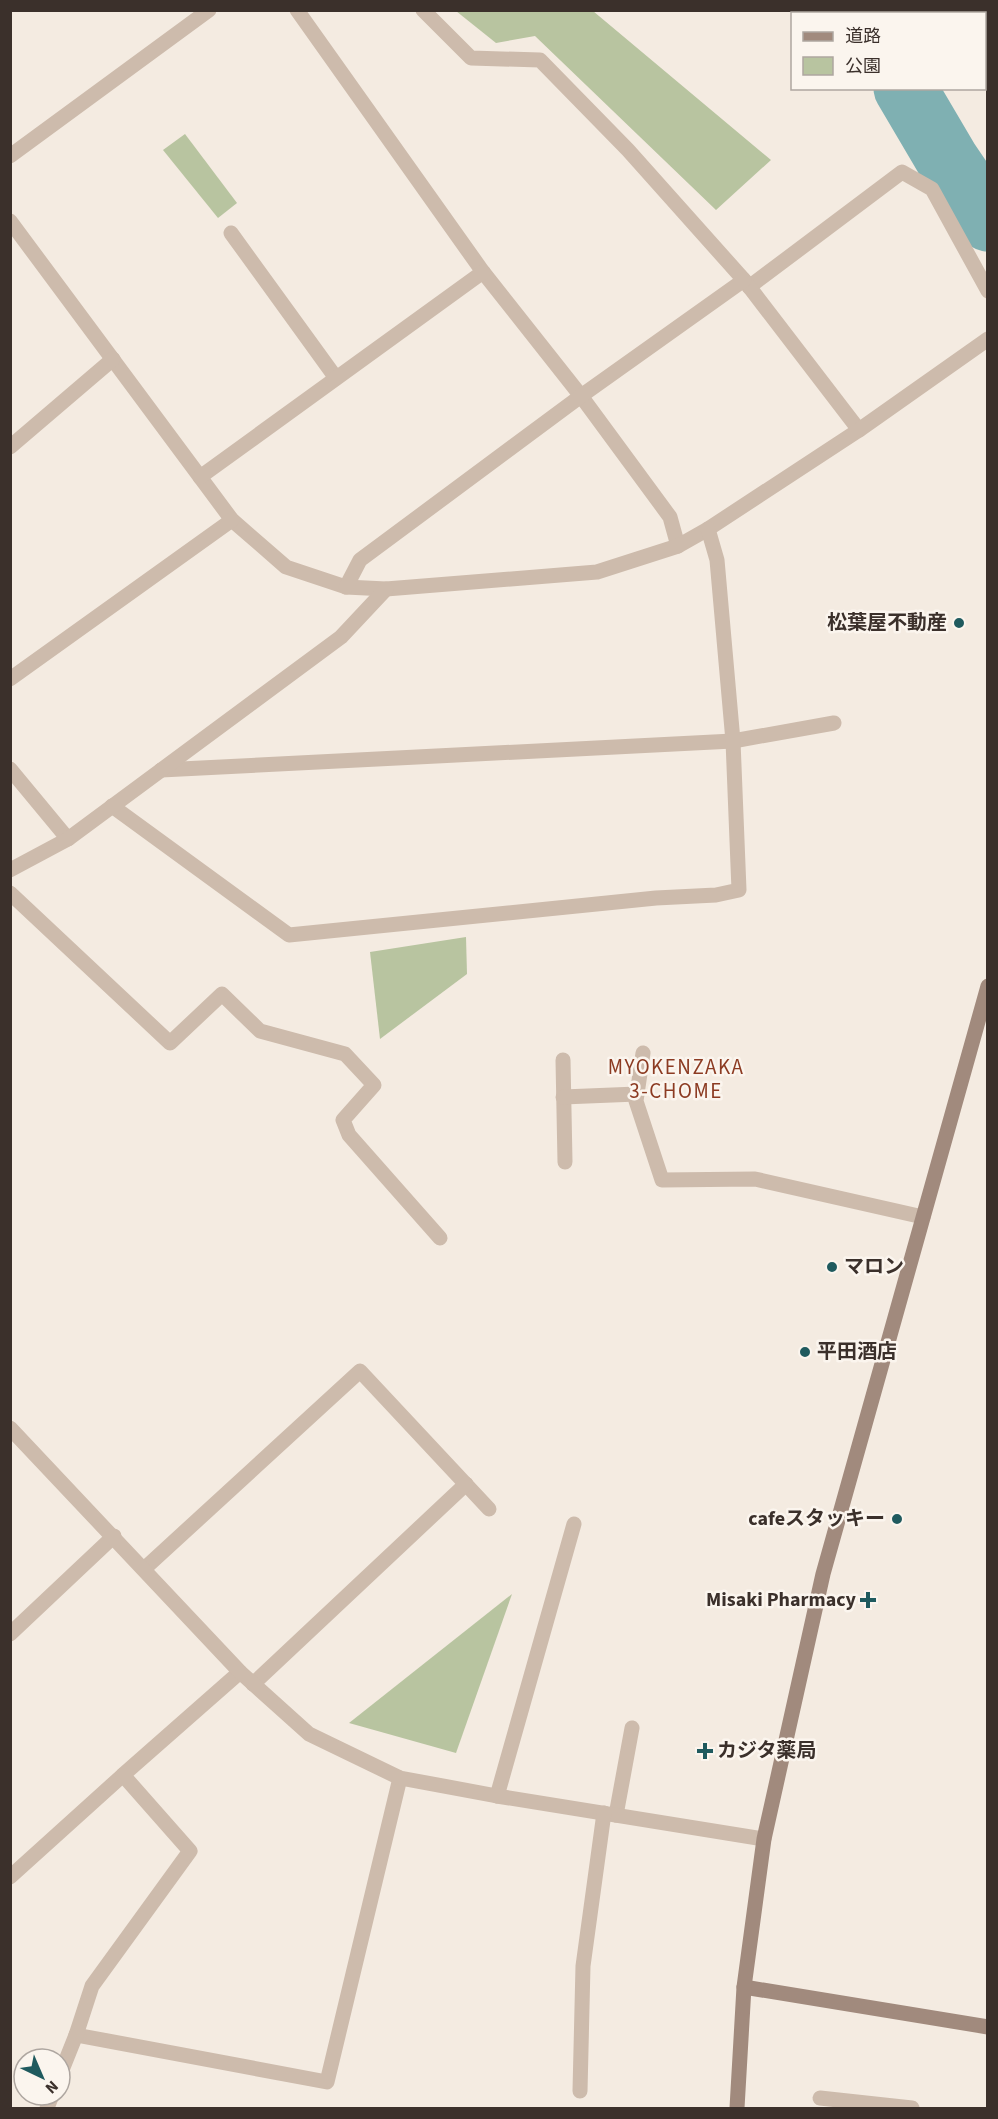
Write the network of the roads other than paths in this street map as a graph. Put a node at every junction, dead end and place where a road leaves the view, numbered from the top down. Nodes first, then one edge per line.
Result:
1 (209, 10) edge
2 (297, 10) edge
3 (423, 10) edge
4 (10, 156) edge
5 (11, 223) edge
6 (231, 233) dead end
7 (483, 272) junction
8 (746, 284) junction
9 (987, 291) edge
10 (987, 339) edge
11 (113, 358) junction
12 (336, 378) junction
13 (581, 396) junction
14 (859, 430) junction
15 (10, 447) edge
16 (200, 477) junction
17 (232, 520) junction
18 (708, 529) junction
19 (678, 546) junction
20 (346, 587) junction
21 (386, 589) junction
22 (10, 680) edge
23 (834, 723) dead end
24 (733, 741) junction
25 (10, 769) edge
26 (161, 770) junction
27 (112, 806) junction
28 (68, 839) junction
29 (10, 870) edge
30 (10, 893) edge
31 (987, 986) edge
32 (643, 1053) dead end
33 (563, 1060) dead end
34 (637, 1094) junction
35 (562, 1097) junction
36 (565, 1162) dead end
37 (923, 1217) junction
38 (440, 1238) dead end
39 (10, 1428) edge
40 (466, 1484) junction
41 (489, 1509) dead end
42 (574, 1524) dead end
43 (114, 1536) junction
44 (144, 1569) junction
45 (10, 1634) edge
46 (240, 1672) junction
47 (253, 1684) junction
48 (632, 1728) dead end
49 (123, 1775) junction
50 (399, 1778) junction
51 (497, 1796) junction
52 (610, 1814) junction
53 (764, 1839) junction
54 (10, 1877) edge
55 (744, 1987) junction
56 (987, 2027) edge
57 (76, 2035) junction
58 (71, 2047) edge
59 (580, 2091) dead end
60 (820, 2098) dead end
61 (737, 2109) edge
62 (912, 2109) edge

1 - 4 street
2 - 7 street
3 - 8 street
5 - 11 street
6 - 12 street
7 - 12 street
7 - 13 street
8 - 9 street
8 - 13 street
8 - 14 street
10 - 14 street
11 - 15 street
11 - 16 street
12 - 16 street
13 - 19 street
13 - 20 street
14 - 18 street
16 - 17 street
17 - 20 street
17 - 22 street
18 - 19 street
18 - 24 street
19 - 21 street
20 - 21 street
21 - 26 street
23 - 24 street
24 - 26 street
24 - 27 street
25 - 28 street
26 - 27 street
27 - 28 street
28 - 29 street
30 - 38 street
31 - 37 street
32 - 34 street
33 - 35 street
34 - 35 street
34 - 37 street
35 - 36 street
37 - 53 street
39 - 43 street
40 - 41 street
40 - 44 street
40 - 47 street
42 - 51 street
43 - 44 street
43 - 45 street
44 - 46 street
46 - 47 street
46 - 49 street
47 - 50 street
48 - 52 street
49 - 54 street
49 - 57 street
50 - 51 street
50 - 57 street
51 - 52 street
52 - 53 street
52 - 59 street
53 - 55 street
55 - 56 street
55 - 61 street
57 - 58 street
60 - 62 street

